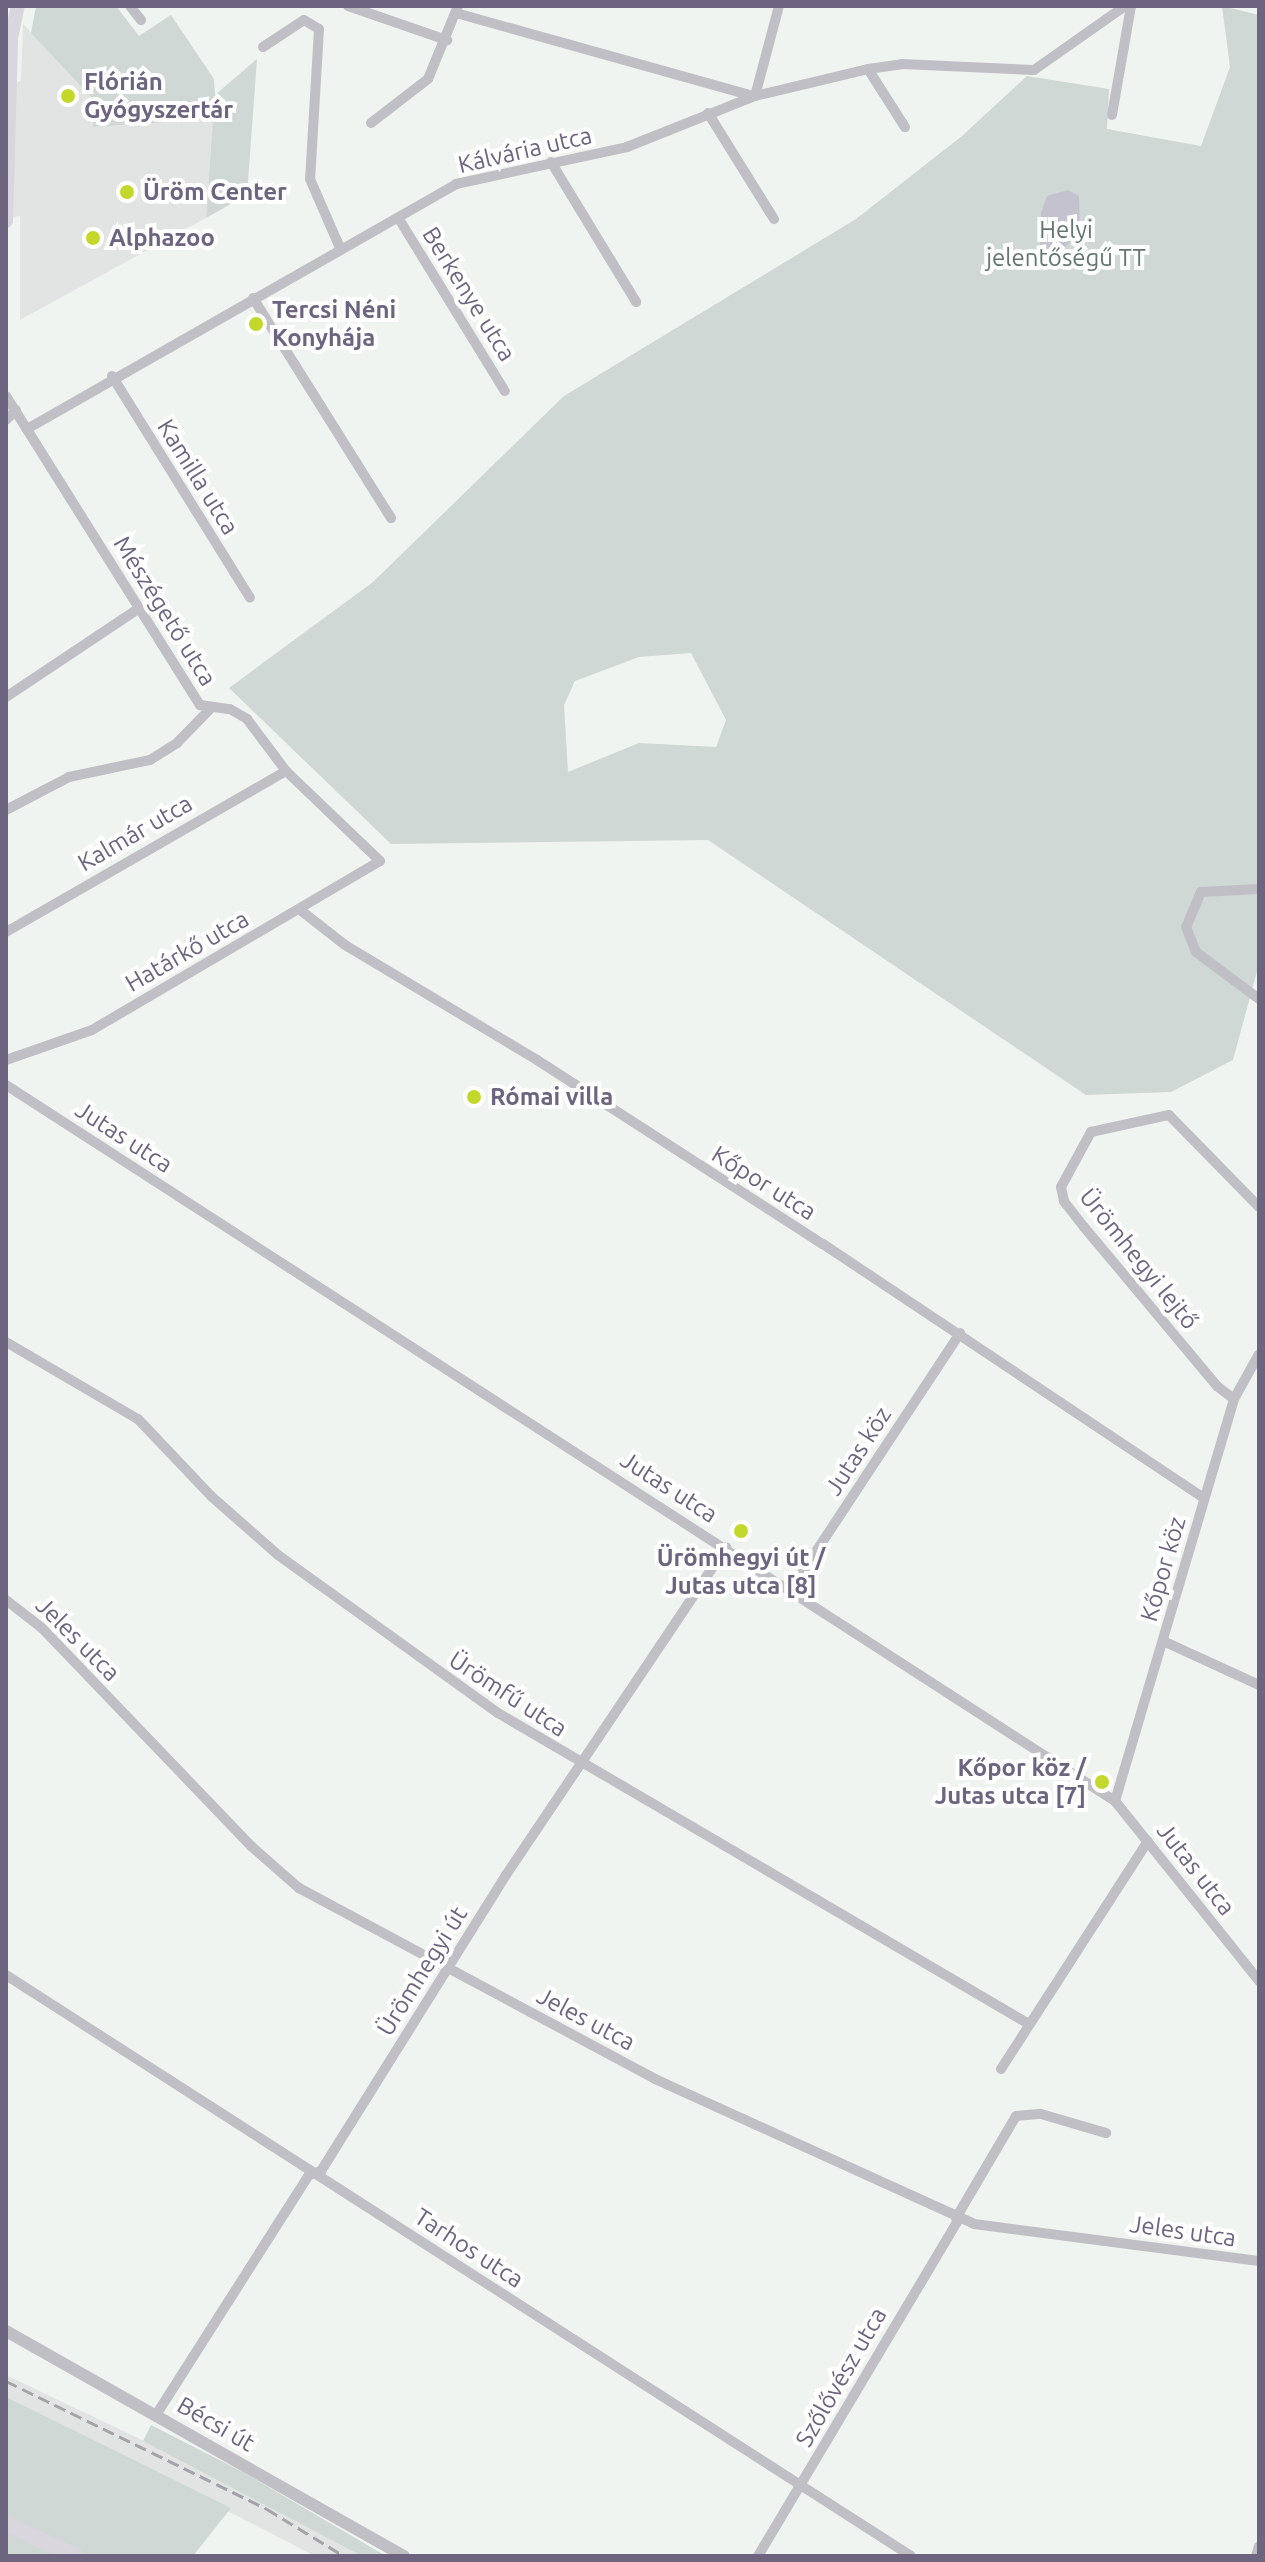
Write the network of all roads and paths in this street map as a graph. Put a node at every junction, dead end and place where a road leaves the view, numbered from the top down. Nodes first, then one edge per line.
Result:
1 (18, 6) edge
2 (130, 6) edge
3 (348, 6) edge
4 (779, 6) edge
5 (1125, 6) edge
6 (1131, 6) edge
7 (457, 9) edge
8 (141, 20) dead end
9 (447, 40) junction
10 (263, 47) dead end
11 (868, 69) junction
12 (755, 96) junction
13 (708, 113) junction
14 (1112, 115) dead end
15 (371, 123) dead end
16 (905, 127) dead end
17 (551, 162) junction
18 (399, 219) junction
19 (774, 219) dead end
20 (6, 221) edge
21 (340, 248) junction
22 (253, 298) junction
23 (636, 302) dead end
24 (112, 376) junction
25 (505, 391) dead end
26 (6, 396) edge
27 (16, 410) junction
28 (6, 420) edge
29 (27, 429) junction
30 (391, 518) dead end
31 (250, 598) dead end
32 (138, 609) junction
33 (6, 697) edge
34 (210, 709) junction
35 (286, 771) junction
36 (6, 810) edge
37 (380, 861) joint
38 (1259, 889) edge
39 (299, 909) junction
40 (6, 932) edge
41 (1259, 999) edge
42 (6, 1060) edge
43 (6, 1085) edge
44 (1259, 1207) edge
45 (960, 1333) junction
46 (6, 1342) edge
47 (1259, 1354) edge
48 (1234, 1399) junction
49 (1204, 1498) junction
50 (726, 1547) junction
51 (790, 1591) junction
52 (6, 1600) edge
53 (1163, 1641) junction
54 (1259, 1685) edge
55 (581, 1765) junction
56 (1115, 1801) junction
57 (1148, 1841) junction
58 (446, 1968) junction
59 (6, 1975) edge
60 (1259, 1981) edge
61 (1029, 2024) junction
62 (1001, 2069) dead end
63 (1106, 2133) dead end
64 (315, 2173) junction
65 (958, 2218) junction
66 (1259, 2261) edge
67 (6, 2331) edge
68 (156, 2415) junction
69 (801, 2486) junction
70 (6, 2524) edge
71 (1259, 2546) edge
72 (47, 2550) edge
73 (76, 2556) edge
74 (404, 2556) edge
75 (758, 2556) edge
76 (911, 2556) edge
77 (1256, 2556) edge

1 - 20 main road
2 - 8 street
3 - 9 street
4 - 12 street
5 - 11 street, Kálvária utca
6 - 14 street
7 - 9 street
7 - 12 street
9 - 15 street
10 - 21 street
11 - 12 street, Kálvária utca
11 - 16 street
12 - 13 street, Kálvária utca
13 - 17 street, Kálvária utca
13 - 19 street
17 - 18 street, Kálvária utca
17 - 23 street
18 - 21 street, Kálvária utca
18 - 25 street, Berkenye utca
21 - 22 street, Kálvária utca
22 - 24 street, Kálvária utca
22 - 30 street
24 - 29 street, Kálvária utca
24 - 31 street, Kamilla utca
26 - 27 street, Mészégető utca
27 - 28 street
27 - 29 street, Mészégető utca
29 - 32 street, Mészégető utca
32 - 33 street
32 - 34 street, Mészégető utca
34 - 35 street, Mészégető utca
34 - 36 street
35 - 37 street, Mészégető utca
35 - 40 street, Kalmár utca
37 - 39 street, Határkő utca
38 - 41 street
39 - 42 street, Határkő utca
39 - 45 street, Kőpor utca
43 - 50 street, Jutas utca
44 - 48 street, Ürömhegyi lejtő
45 - 49 street, Kőpor utca
45 - 51 street, Jutas köz
46 - 55 street, Ürömfű utca
47 - 48 street, Kőpor köz
48 - 49 street, Kőpor köz
49 - 53 street, Kőpor köz
50 - 51 street, Jutas utca
50 - 55 street, Ürömhegyi út
51 - 56 street, Jutas utca
52 - 58 street, Jeles utca
53 - 54 street
53 - 56 street, Kőpor köz
55 - 58 street, Ürömhegyi út
55 - 61 street, Ürömfű utca
56 - 57 street, Jutas utca
57 - 60 street, Jutas utca
57 - 61 street
58 - 64 street, Ürömhegyi út
58 - 65 street, Jeles utca
59 - 64 street, Tarhos utca
61 - 62 street
63 - 65 street, Szőlővész utca
64 - 68 street, Ürömhegyi út
64 - 69 street, Tarhos utca
65 - 66 street, Jeles utca
65 - 69 street, Szőlővész utca
67 - 68 street, Bécsi út
68 - 74 street, Bécsi út
69 - 75 street, Szőlővész utca
69 - 76 street, Tarhos utca
70 - 72 main road
71 - 77 street
72 - 73 main road

